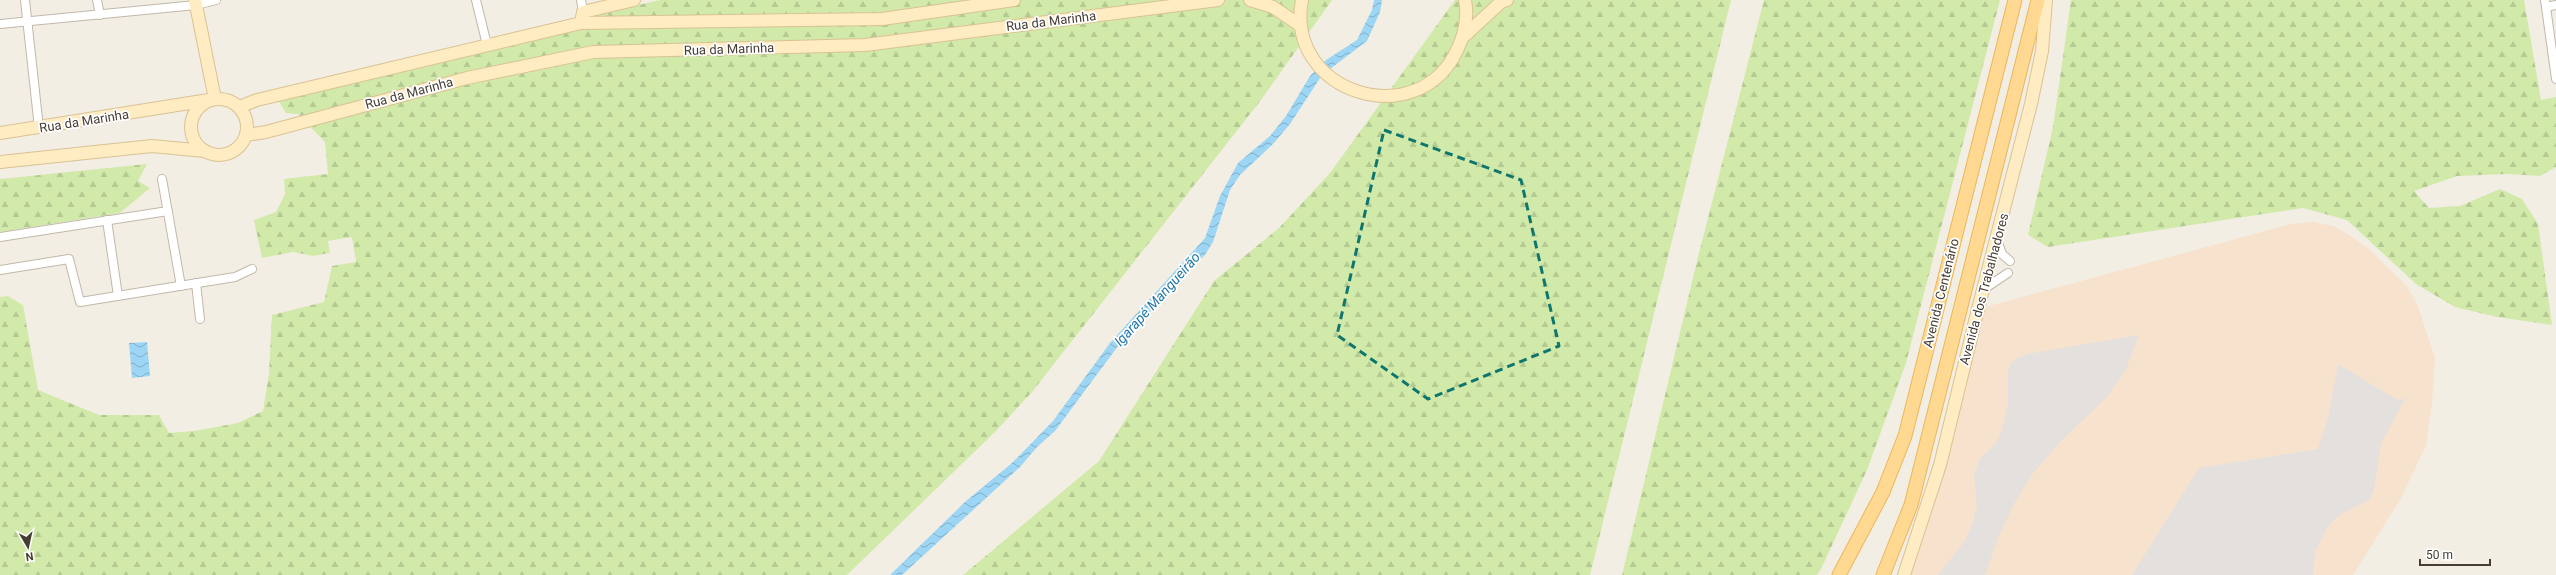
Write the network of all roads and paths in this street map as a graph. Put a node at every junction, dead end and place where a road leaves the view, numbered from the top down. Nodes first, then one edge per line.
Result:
1 (25, 0) edge
2 (97, 0) edge
3 (216, 0) edge
4 (476, 0) edge
5 (581, 0) edge
6 (634, 0) edge
7 (1014, 0) edge
8 (1218, 0) edge
9 (1250, 0) edge
10 (1302, 0) edge
11 (1465, 0) edge
12 (1508, 0) edge
13 (2015, 0) edge
14 (2038, 0) edge
15 (2046, 0) edge
16 (196, 2) edge
17 (2546, 3) edge
18 (2556, 5) edge
19 (100, 15) junction
20 (582, 18) junction
21 (27, 22) junction
22 (0, 24) edge
23 (1301, 26) junction
24 (1462, 38) junction
25 (487, 45) junction
26 (2556, 78) edge
27 (215, 99) junction
28 (238, 106) junction
29 (39, 128) junction
30 (0, 133) edge
31 (246, 135) junction
32 (205, 151) junction
33 (0, 162) edge
34 (162, 179) dead end
35 (168, 211) junction
36 (107, 220) junction
37 (0, 237) edge
38 (1997, 240) junction
39 (2010, 260) dead end
40 (252, 269) dead end
41 (0, 270) edge
42 (2008, 273) dead end
43 (196, 284) junction
44 (181, 286) junction
45 (1984, 288) junction
46 (118, 296) junction
47 (200, 319) dead end
48 (1840, 575) edge
49 (1883, 575) edge
50 (1904, 575) edge

1 - 21 street
2 - 19 street
3 - 16 street
4 - 25 street
5 - 20 street
6 - 20 main road, Rua da Marinha
7 - 20 main road, Rua da Marinha
8 - 31 main road, Rua da Marinha
9 - 23 main road
10 - 23 main road
11 - 24 main road
12 - 24 main road
13 - 48 main road, Avenida Centenário
14 - 49 main road, Avenida Centenário
15 - 38 main road, Avenida dos Trabalhadores
16 - 19 street
16 - 27 main road
17 - 18 street
17 - 26 street
19 - 21 street
20 - 25 main road, Rua da Marinha
21 - 22 street
21 - 29 street
23 - 24 main road
25 - 28 main road, Rua da Marinha
27 - 28 main road
27 - 29 main road, Rua da Marinha
27 - 32 main road
28 - 31 main road
29 - 30 main road, Rua da Marinha
31 - 32 main road
32 - 33 main road
34 - 35 street
35 - 36 street
35 - 44 street
36 - 37 street
36 - 46 street
38 - 39 street
38 - 45 main road, Avenida dos Trabalhadores
40 - 43 street
41 - 46 street
42 - 45 street
43 - 44 street
43 - 47 street
44 - 46 street
45 - 50 main road, Avenida dos Trabalhadores

